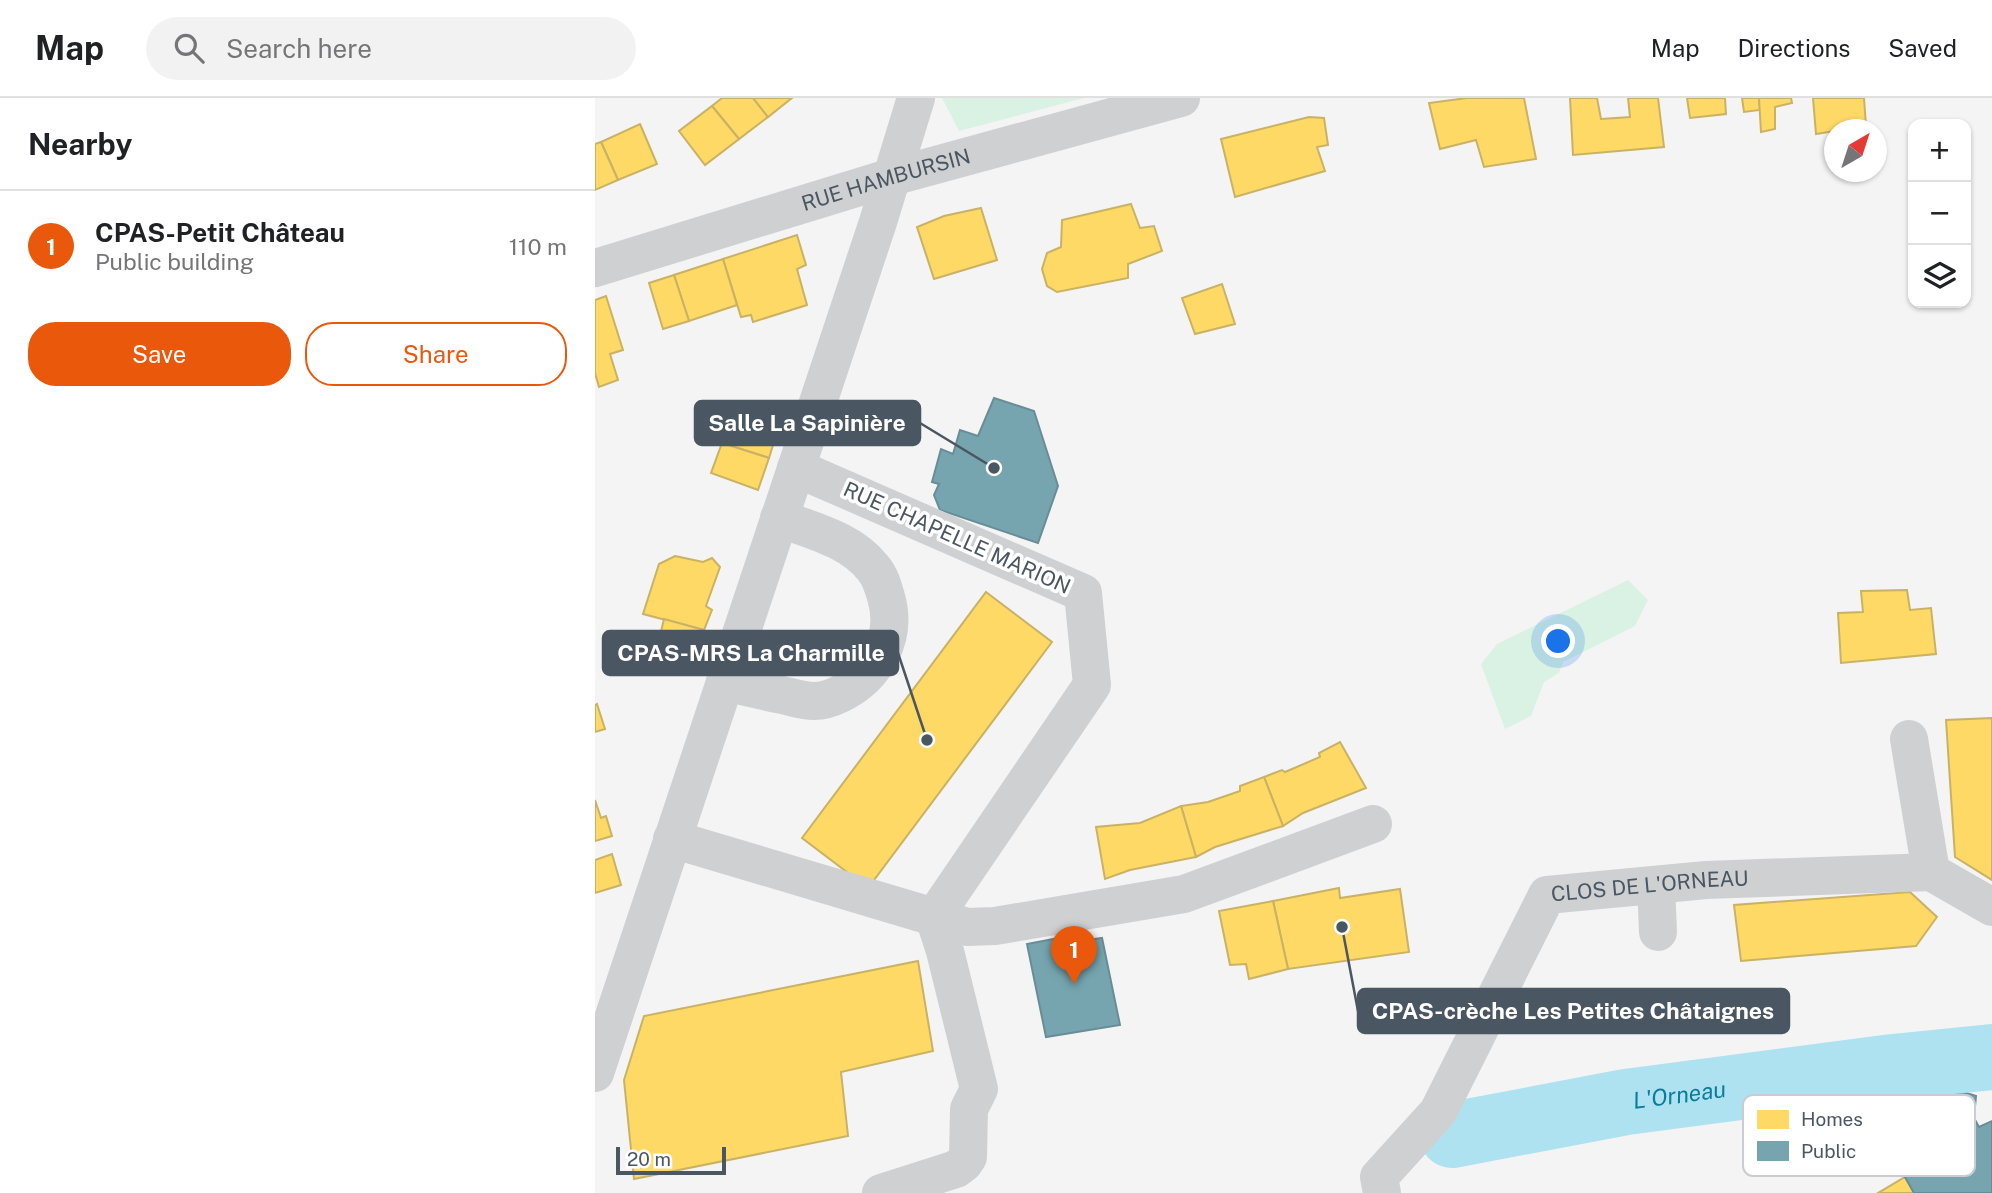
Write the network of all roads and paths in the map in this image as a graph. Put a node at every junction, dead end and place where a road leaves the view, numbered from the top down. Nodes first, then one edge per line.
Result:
1 (916, 98) edge
2 (1181, 98) edge
3 (893, 177) junction
4 (595, 268) edge
5 (796, 468) junction
6 (779, 518) junction
7 (725, 682) junction
8 (1909, 739) dead end
9 (1373, 824) dead end
10 (673, 839) junction
11 (1931, 872) junction
12 (1656, 885) junction
13 (1992, 907) edge
14 (935, 917) junction
15 (1658, 932) dead end
16 (595, 1073) edge
17 (881, 1193) edge
18 (1382, 1193) edge

1 - 3 street
2 - 3 street, RUE HAMBURSIN
3 - 4 street, RUE HAMBURSIN
3 - 5 street
5 - 6 street
5 - 14 street, RUE CHAPELLE MARION
6 - 7 street
6 - 7 street
7 - 10 street
8 - 11 street
9 - 14 street
10 - 14 street
10 - 16 street
11 - 12 street, CLOS DE L'ORNEAU
11 - 13 street
12 - 15 street
12 - 18 street, CLOS DE L'ORNEAU
14 - 17 street

